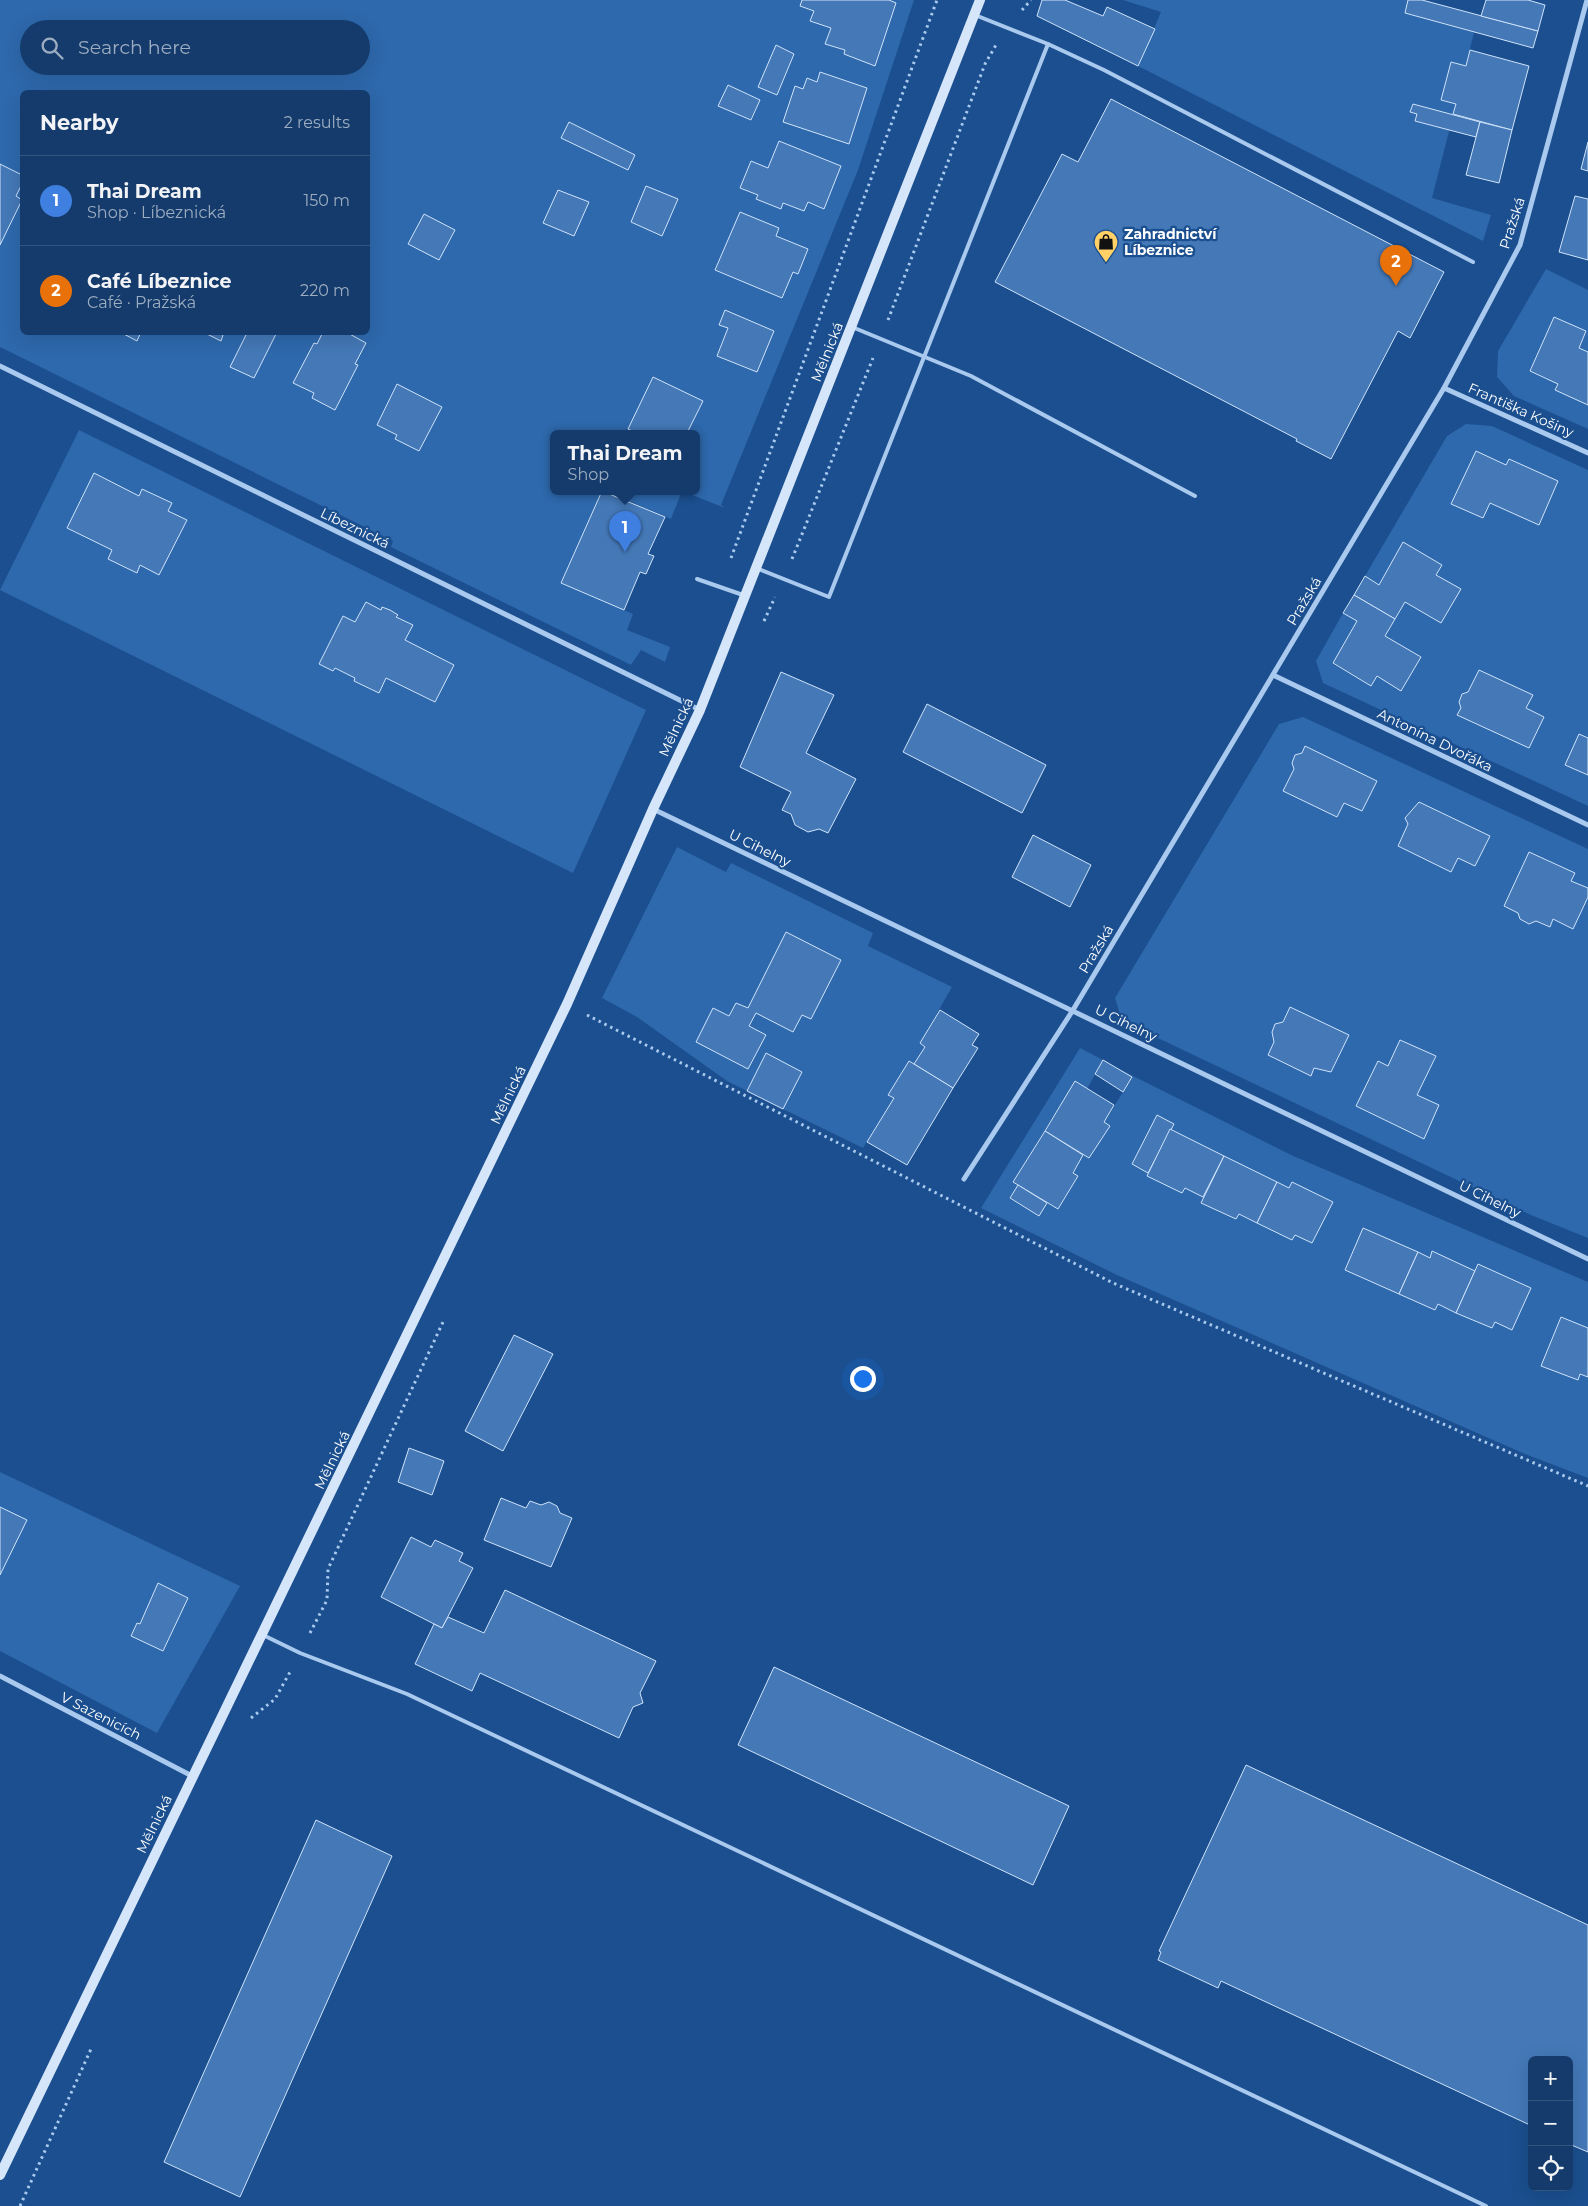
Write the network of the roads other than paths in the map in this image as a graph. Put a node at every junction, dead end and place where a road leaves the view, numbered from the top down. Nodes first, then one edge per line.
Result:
1 (980, 0) edge
2 (1587, 0) edge
3 (975, 15) junction
4 (1048, 44) junction
5 (1473, 262) dead end
6 (852, 326) junction
7 (923, 356) junction
8 (0, 366) edge
9 (1444, 388) junction
10 (1588, 453) edge
11 (1195, 496) dead end
12 (756, 568) junction
13 (697, 579) dead end
14 (745, 596) junction
15 (1273, 674) junction
16 (700, 710) junction
17 (653, 809) junction
18 (1588, 825) edge
19 (1073, 1010) junction
20 (964, 1179) dead end
21 (1588, 1259) edge
22 (263, 1635) junction
23 (0, 1676) edge
24 (192, 1776) junction
25 (0, 2175) edge
26 (1486, 2206) edge

1 - 3 main road, Mělnická
2 - 9 street, Pražská
3 - 4 lane
3 - 6 main road, Mělnická
4 - 5 lane
4 - 7 lane
6 - 7 lane
6 - 12 main road, Mělnická
7 - 11 lane
7 - 12 lane
8 - 16 street, Líbeznická
9 - 10 street, Františka Košiny
9 - 15 street, Pražská
12 - 14 main road, Mělnická
13 - 14 lane
14 - 16 main road, Mělnická
15 - 18 street, Antonína Dvořáka
15 - 19 street, Pražská
16 - 17 main road, Mělnická
17 - 19 street, U Cihelny
17 - 22 main road, Mělnická
19 - 20 street, Pražská
19 - 21 street, U Cihelny
22 - 24 main road, Mělnická
22 - 26 lane
23 - 24 street, V Sazenicích
24 - 25 main road, Mělnická

